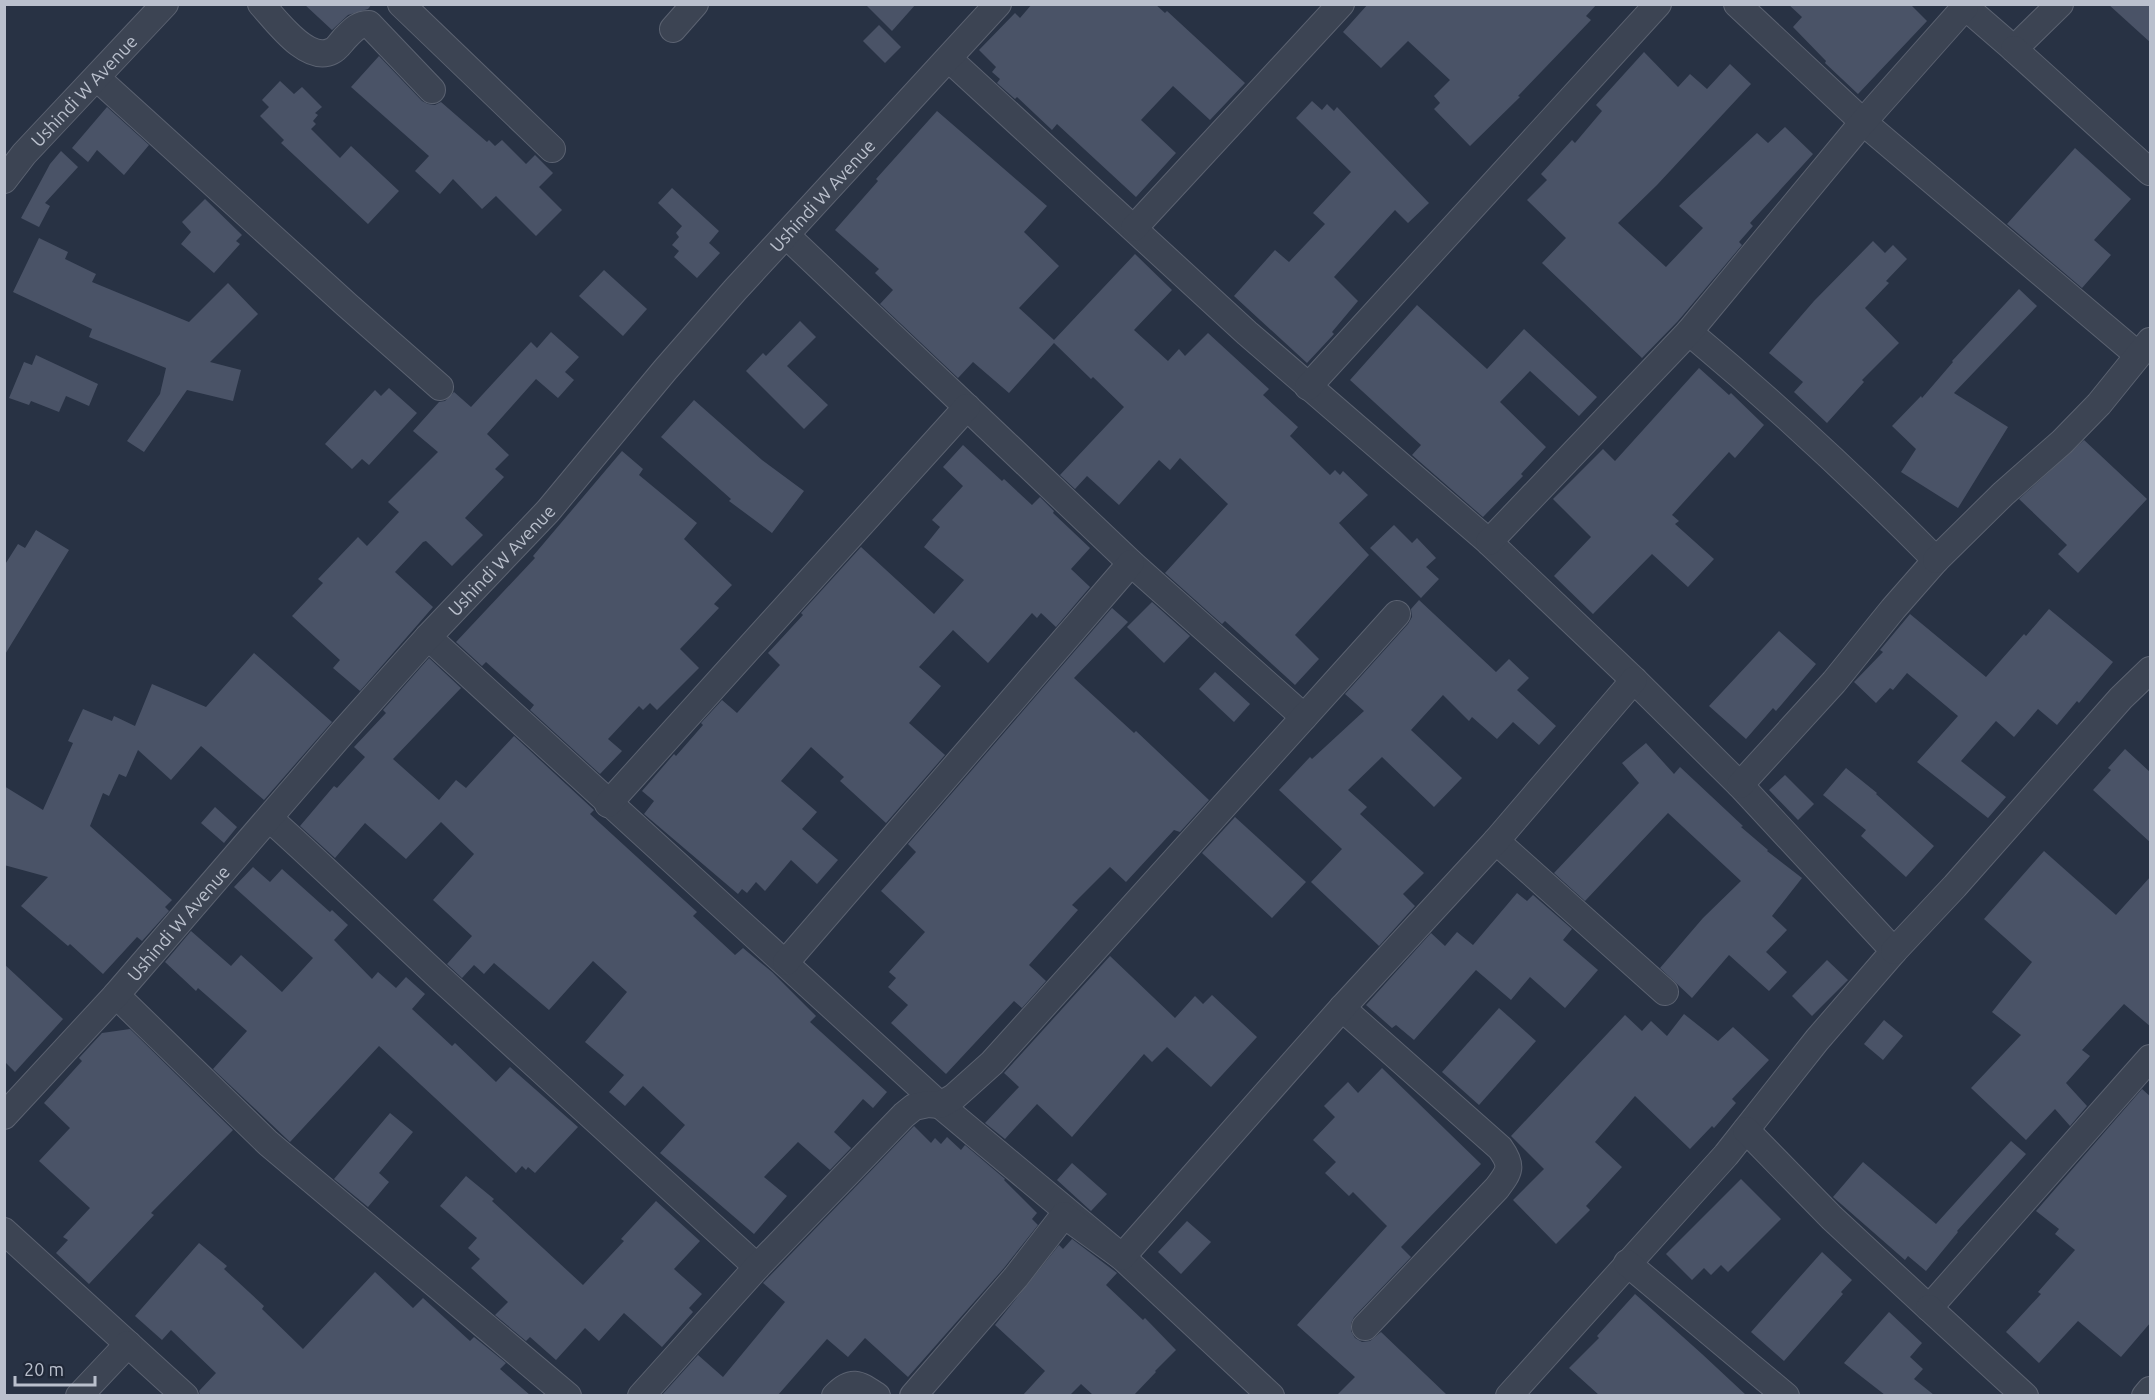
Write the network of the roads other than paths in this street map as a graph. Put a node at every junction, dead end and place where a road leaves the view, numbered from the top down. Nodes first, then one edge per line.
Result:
1 (165, 4) edge
2 (261, 4) edge
3 (401, 4) edge
4 (695, 4) edge
5 (998, 4) edge
6 (1341, 4) edge
7 (1658, 4) edge
8 (1737, 4) edge
9 (2060, 4) edge
10 (1963, 6) edge
11 (673, 29) dead end
12 (2014, 49) junction
13 (949, 59) junction
14 (97, 78) junction
15 (432, 90) dead end
16 (1863, 122) junction
17 (552, 149) dead end
18 (2151, 172) edge
19 (4, 180) edge
20 (1134, 228) junction
21 (787, 236) junction
22 (1689, 332) junction
23 (2144, 348) edge
24 (440, 387) dead end
25 (1308, 387) junction
26 (967, 407) junction
27 (1489, 542) junction
28 (1936, 560) junction
29 (1131, 563) junction
30 (1397, 614) dead end
31 (428, 638) junction
32 (2151, 670) edge
33 (1634, 680) junction
34 (1304, 717) junction
35 (1740, 785) junction
36 (608, 804) junction
37 (270, 819) junction
38 (1496, 841) junction
39 (1894, 951) junction
40 (786, 962) junction
41 (1665, 992) dead end
42 (116, 995) junction
43 (1342, 1008) junction
44 (2151, 1058) edge
45 (940, 1105) junction
46 (4, 1116) edge
47 (1746, 1130) junction
48 (4, 1231) edge
49 (1122, 1257) junction
50 (1627, 1263) junction
51 (757, 1267) junction
52 (1929, 1308) junction
53 (1365, 1327) dead end
54 (128, 1344) junction
55 (2151, 1390) edge
56 (79, 1395) edge
57 (185, 1395) edge
58 (568, 1395) edge
59 (641, 1395) edge
60 (835, 1395) edge
61 (877, 1395) edge
62 (914, 1395) edge
63 (1271, 1395) edge
64 (1509, 1395) edge
65 (1786, 1395) edge
66 (2025, 1395) edge
67 (2145, 1395) edge

1 - 14 street, Ushindi W Avenue
2 - 15 street
3 - 17 street
4 - 11 street
5 - 13 street, Ushindi W Avenue
6 - 20 street
7 - 25 street
8 - 16 street
9 - 12 street
10 - 12 street
10 - 16 street
12 - 18 street
13 - 20 street
13 - 21 street, Ushindi W Avenue
14 - 19 street, Ushindi W Avenue
14 - 24 street
16 - 22 street
16 - 23 street
20 - 25 street
21 - 26 street
21 - 31 street, Ushindi W Avenue
22 - 27 street
22 - 28 street
23 - 28 street
25 - 27 street
26 - 29 street
26 - 36 street
27 - 33 street
28 - 35 street
29 - 34 street
29 - 40 street
30 - 34 street
31 - 36 street
31 - 37 street, Ushindi W Avenue
32 - 39 street
33 - 35 street
33 - 38 street
34 - 45 street
35 - 39 street
36 - 40 street
37 - 42 street, Ushindi W Avenue
37 - 51 street
38 - 41 street
38 - 43 street
39 - 47 street
40 - 45 street
42 - 46 street, Ushindi W Avenue
42 - 58 street
43 - 49 street
43 - 53 street
44 - 52 street
45 - 49 street
45 - 51 street
47 - 50 street
47 - 52 street
48 - 54 street
49 - 62 street
49 - 63 street
50 - 64 street
50 - 65 street
51 - 59 street
52 - 66 street
54 - 56 street
54 - 57 street
55 - 67 street
60 - 61 street

